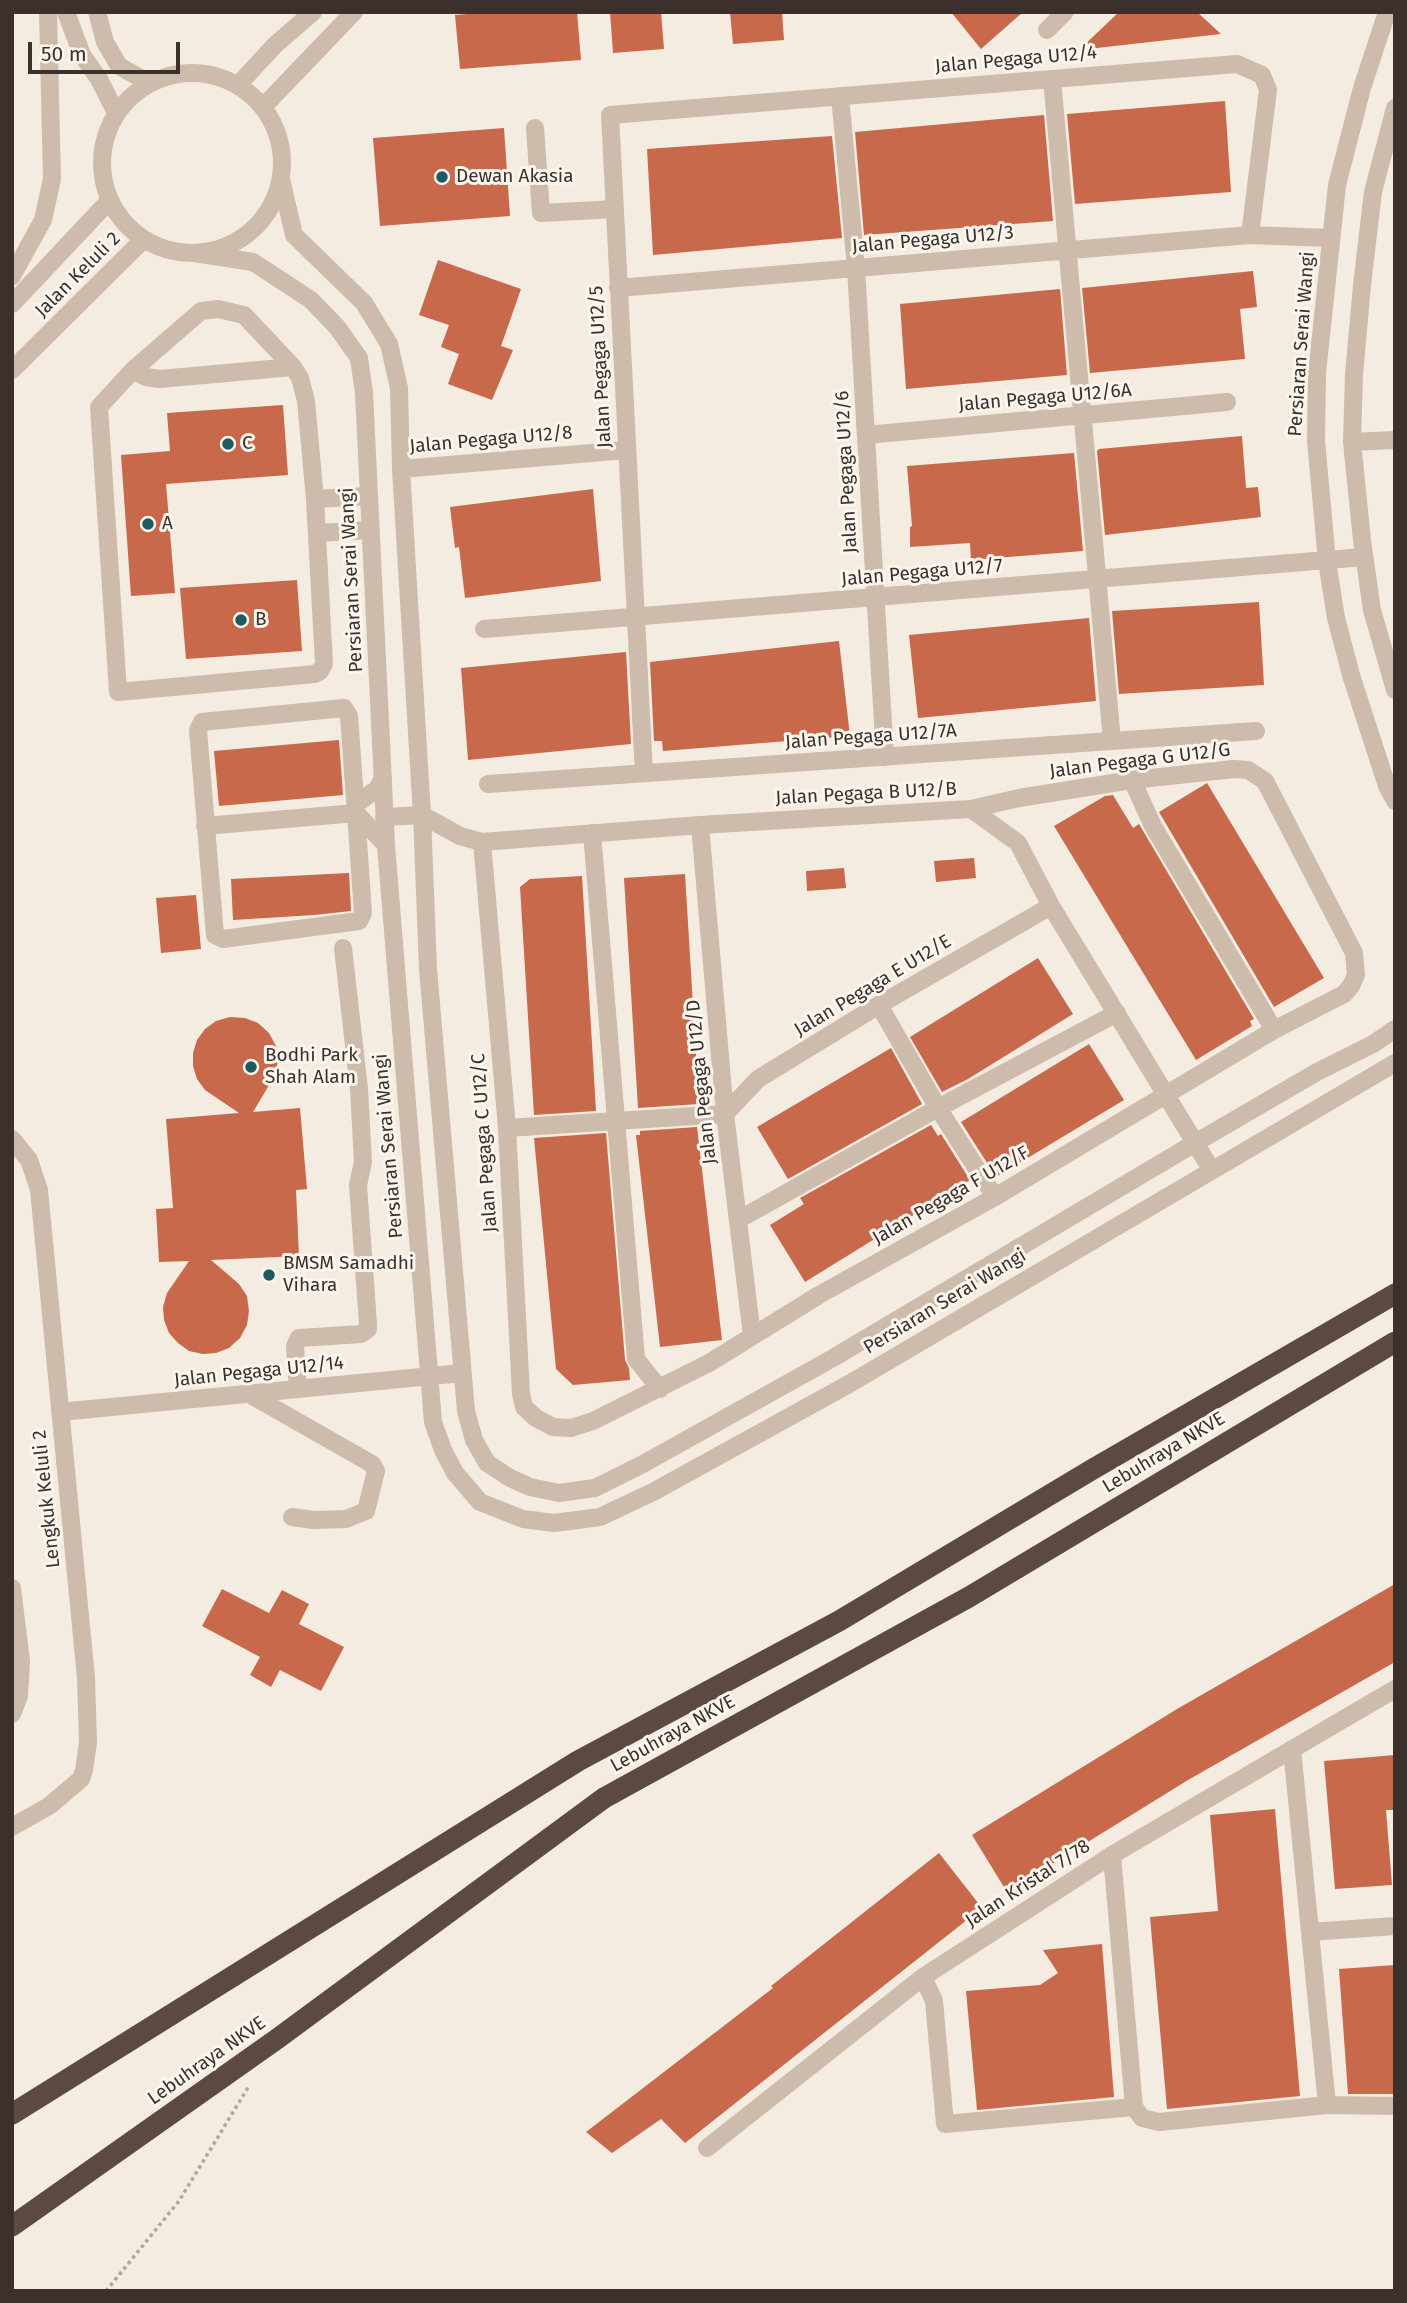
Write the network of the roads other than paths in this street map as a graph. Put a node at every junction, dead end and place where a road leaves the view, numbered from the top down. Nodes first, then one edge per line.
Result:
1 (48, 12) edge
2 (66, 12) edge
3 (97, 12) edge
4 (300, 12) edge
5 (313, 12) edge
6 (354, 12) edge
7 (1065, 12) edge
8 (1387, 12) edge
9 (1046, 30) dead end
10 (275, 45) junction
11 (1052, 79) junction
12 (149, 83) junction
13 (238, 85) junction
14 (840, 96) junction
15 (263, 107) junction
16 (1395, 108) edge
17 (116, 113) junction
18 (610, 115) joint
19 (535, 128) dead end
20 (281, 178) junction
21 (109, 201) junction
22 (615, 209) junction
23 (1250, 235) junction
24 (1330, 238) junction
25 (143, 240) junction
26 (1069, 250) junction
27 (194, 253) junction
28 (856, 268) junction
29 (12, 276) edge
30 (618, 288) junction
31 (12, 304) edge
32 (293, 367) junction
33 (12, 370) edge
34 (133, 370) junction
35 (1227, 402) dead end
36 (1084, 415) junction
37 (866, 435) junction
38 (1395, 440) edge
39 (1352, 442) junction
40 (627, 450) junction
41 (401, 469) junction
42 (367, 496) junction
43 (315, 499) junction
44 (369, 530) junction
45 (317, 533) junction
46 (1364, 557) junction
47 (1327, 561) junction
48 (1098, 579) junction
49 (876, 597) junction
50 (635, 617) junction
51 (484, 629) dead end
52 (1395, 690) edge
53 (1256, 731) dead end
54 (1112, 741) junction
55 (886, 757) junction
56 (644, 773) junction
57 (383, 779) junction
58 (1132, 780) junction
59 (488, 784) dead end
60 (1395, 801) edge
61 (971, 809) junction
62 (356, 813) junction
63 (422, 815) junction
64 (384, 817) junction
65 (700, 825) junction
66 (205, 826) junction
67 (592, 833) junction
68 (482, 842) junction
69 (386, 845) junction
70 (1051, 906) junction
71 (343, 948) dead end
72 (1356, 975) joint
73 (878, 1005) junction
74 (1117, 1013) junction
75 (1395, 1029) edge
76 (1274, 1030) junction
77 (1395, 1063) edge
78 (1164, 1095) junction
79 (938, 1108) junction
80 (725, 1114) junction
81 (615, 1122) junction
82 (507, 1128) junction
83 (12, 1139) edge
84 (1195, 1143) junction
85 (1211, 1169) junction
86 (995, 1197) junction
87 (738, 1220) junction
88 (1395, 1294) edge
89 (752, 1335) junction
90 (1395, 1342) edge
91 (462, 1373) junction
92 (429, 1376) junction
93 (298, 1389) junction
94 (660, 1389) junction
95 (249, 1394) junction
96 (60, 1412) junction
97 (553, 1427) joint
98 (292, 1517) dead end
99 (12, 1588) edge
100 (1395, 1689) edge
101 (12, 1714) edge
102 (1292, 1749) junction
103 (12, 1827) edge
104 (1112, 1855) junction
105 (1395, 1926) edge
106 (1310, 1931) junction
107 (923, 1977) junction
108 (1327, 2105) junction
109 (1395, 2106) edge
110 (1135, 2107) junction
111 (12, 2113) edge
112 (707, 2148) dead end
113 (12, 2226) edge

1 - 29 street
2 - 17 street
3 - 12 street
4 - 10 street
5 - 10 street
6 - 15 street
7 - 9 street
8 - 24 street, Persiaran Serai Wangi
10 - 13 street
11 - 14 street, Jalan Pegaga U12/4
11 - 23 street, Jalan Pegaga U12/4
11 - 26 street
12 - 13 street
12 - 17 street
13 - 15 street
14 - 18 street, Jalan Pegaga U12/4
14 - 28 street, Jalan Pegaga U12/6
15 - 20 street
16 - 39 street
17 - 21 street
18 - 22 street, Jalan Pegaga U12/5
19 - 22 street
20 - 27 street
20 - 41 street, Persiaran Serai Wangi
21 - 25 street
21 - 31 street, Jalan Keluli 2
22 - 30 street, Jalan Pegaga U12/5
23 - 24 street, Jalan Pegaga U12/3
23 - 26 street, Jalan Pegaga U12/3
24 - 47 street, Persiaran Serai Wangi
25 - 27 street
25 - 33 street, Jalan Keluli 2
26 - 28 street, Jalan Pegaga U12/3
26 - 36 street
27 - 42 street, Persiaran Serai Wangi
28 - 30 street, Jalan Pegaga U12/3
28 - 37 street, Jalan Pegaga U12/6
30 - 40 street, Jalan Pegaga U12/5
32 - 34 street
32 - 34 street
32 - 43 street
34 - 45 street
35 - 36 street, Jalan Pegaga U12/6A
36 - 37 street, Jalan Pegaga U12/6A
36 - 48 street
37 - 49 street, Jalan Pegaga U12/6
38 - 39 street
39 - 46 street
40 - 41 street, Jalan Pegaga U12/8
40 - 50 street, Jalan Pegaga U12/5
41 - 63 street, Persiaran Serai Wangi
42 - 43 street
42 - 44 street, Persiaran Serai Wangi
43 - 45 street
44 - 45 street
44 - 57 street, Persiaran Serai Wangi
46 - 47 street, Jalan Pegaga U12/7
46 - 52 street
47 - 48 street, Jalan Pegaga U12/7
47 - 60 street, Persiaran Serai Wangi
48 - 49 street, Jalan Pegaga U12/7
48 - 54 street
49 - 50 street, Jalan Pegaga U12/7
49 - 55 street, Jalan Pegaga U12/6
50 - 51 street, Jalan Pegaga U12/7
50 - 56 street, Jalan Pegaga U12/5
53 - 54 street, Jalan Pegaga U12/7A
54 - 55 street, Jalan Pegaga U12/7A
55 - 56 street, Jalan Pegaga U12/7A
56 - 59 street, Jalan Pegaga U12/7A
57 - 62 street
57 - 64 street, Persiaran Serai Wangi
58 - 61 street, Jalan Pegaga G U12/G
58 - 72 street, Jalan Pegaga G U12/G
58 - 76 street
61 - 65 street, Jalan Pegaga B U12/B
61 - 70 street, Jalan Pegaga B U12/B
62 - 66 street
62 - 66 street
62 - 66 street
62 - 69 street
63 - 64 street
63 - 68 street, Jalan Pegaga B U12/B
63 - 91 street, Persiaran Serai Wangi
64 - 69 street, Persiaran Serai Wangi
65 - 67 street, Jalan Pegaga B U12/B
65 - 80 street, Jalan Pegaga U12/D
67 - 68 street, Jalan Pegaga B U12/B
67 - 81 street
68 - 82 street, Jalan Pegaga C U12/C
69 - 92 street, Persiaran Serai Wangi
70 - 73 street, Jalan Pegaga E U12/E
70 - 74 street, Jalan Pegaga B U12/B
71 - 93 street
72 - 76 street, Jalan Pegaga F U12/F
73 - 79 street
73 - 80 street, Jalan Pegaga E U12/E
74 - 78 street, Jalan Pegaga B U12/B
74 - 79 street
75 - 84 street, Persiaran Serai Wangi
76 - 78 street, Jalan Pegaga F U12/F
77 - 85 street, Persiaran Serai Wangi
78 - 84 street, Jalan Pegaga B U12/B
78 - 86 street, Jalan Pegaga F U12/F
79 - 86 street
79 - 87 street
80 - 81 street
80 - 87 street, Jalan Pegaga U12/D
81 - 82 street
81 - 94 street
82 - 97 street, Jalan Pegaga C U12/C
83 - 96 street, Lengkuk Keluli 2
84 - 85 street, Jalan Pegaga B U12/B
84 - 91 street, Persiaran Serai Wangi
85 - 92 street, Persiaran Serai Wangi
86 - 89 street, Jalan Pegaga F U12/F
87 - 89 street, Jalan Pegaga U12/D
88 - 111 highway, Lebuhraya NKVE
89 - 94 street, Jalan Pegaga F U12/F
90 - 113 highway, Lebuhraya NKVE
91 - 92 street, Jalan Pegaga U12/14
92 - 93 street, Jalan Pegaga U12/14
93 - 95 street, Jalan Pegaga U12/14
94 - 97 street, Jalan Pegaga F U12/F
95 - 96 street, Jalan Pegaga U12/14
95 - 98 street
96 - 103 street, Lengkuk Keluli 2
99 - 101 street
100 - 102 street, Jalan Kristal 7/78
102 - 104 street, Jalan Kristal 7/78
102 - 106 street
104 - 107 street, Jalan Kristal 7/78
104 - 110 street
105 - 106 street
106 - 108 street
107 - 110 street
107 - 112 street, Jalan Kristal 7/78
108 - 109 street
108 - 110 street

